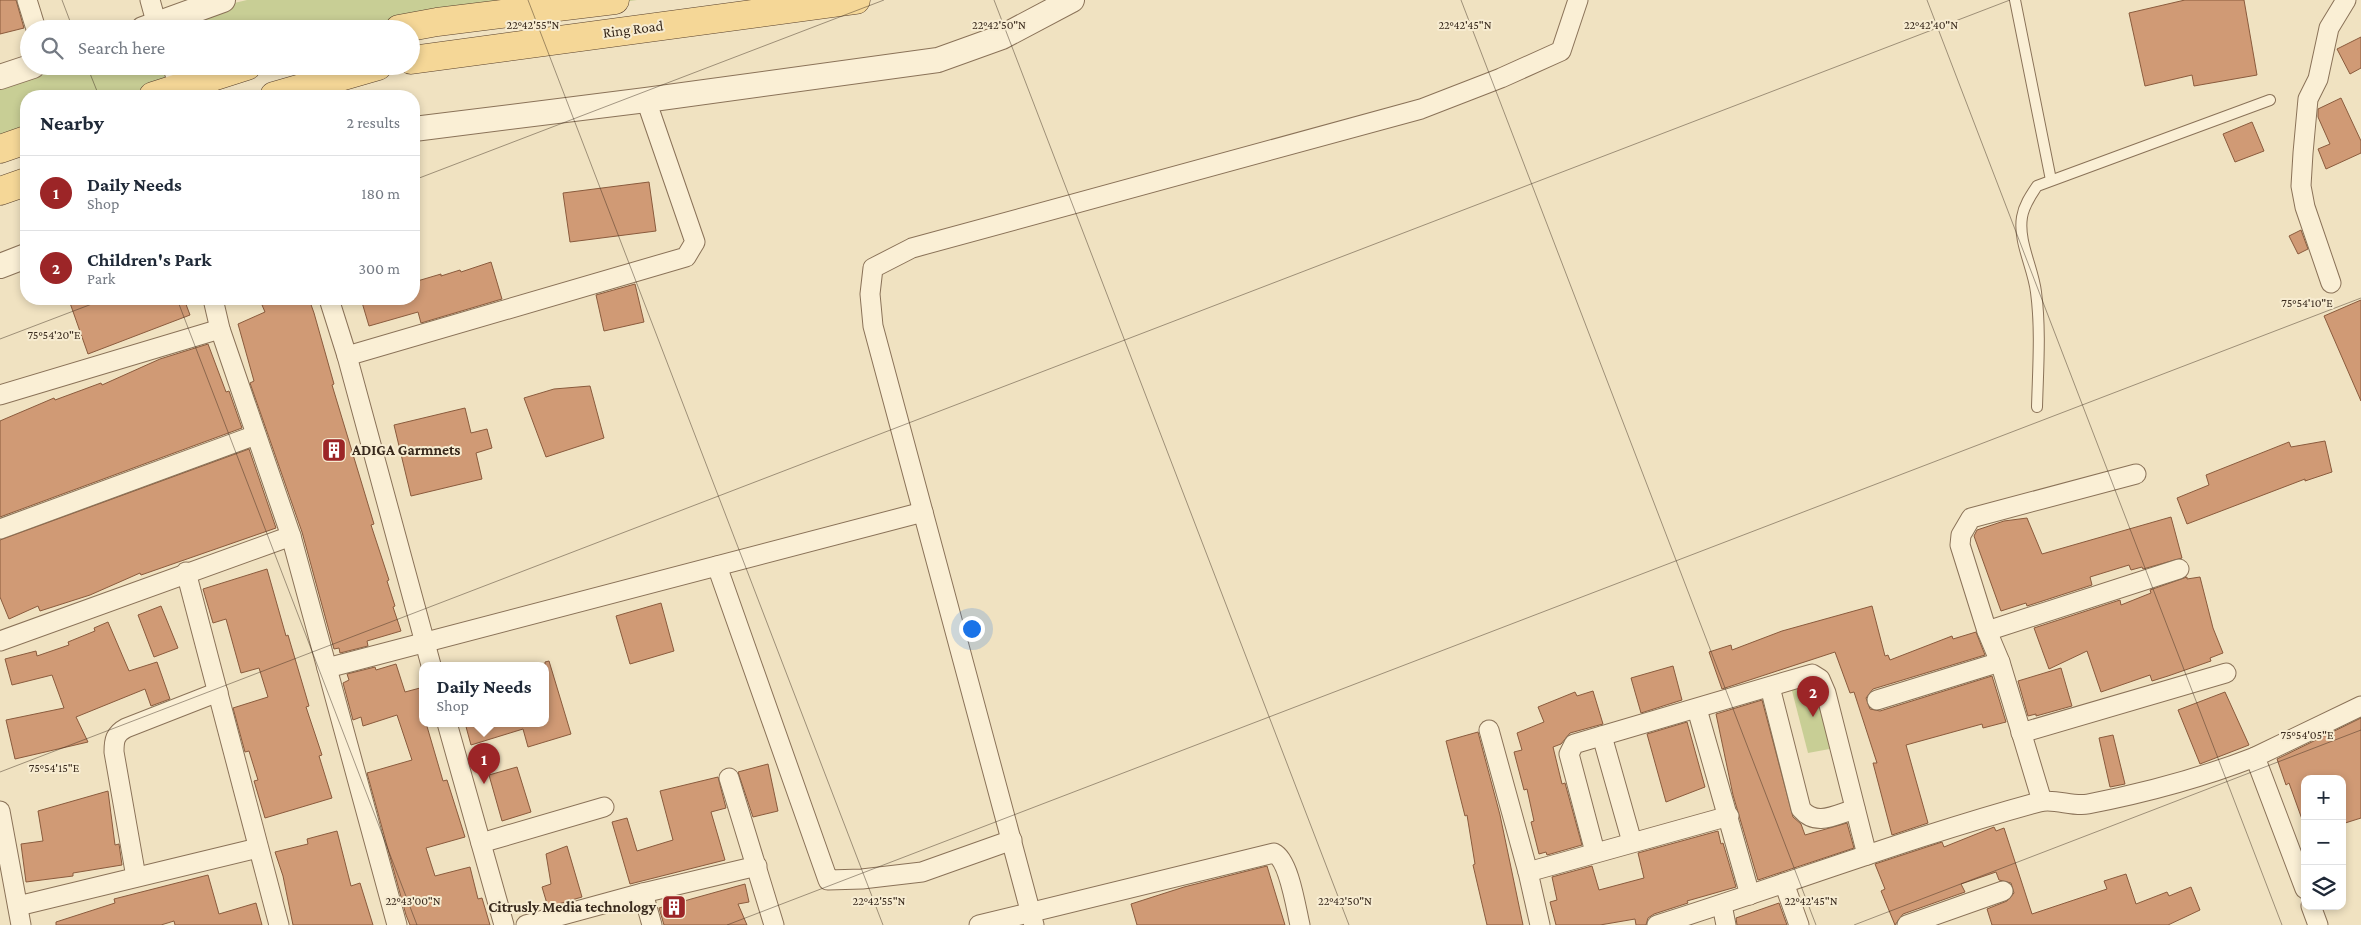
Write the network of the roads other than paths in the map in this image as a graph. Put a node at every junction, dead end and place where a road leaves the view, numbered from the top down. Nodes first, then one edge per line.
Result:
1 (27, 0) edge
2 (150, 0) edge
3 (223, 0) edge
4 (615, 0) edge
5 (856, 0) edge
6 (1072, 0) edge
7 (1578, 0) edge
8 (2015, 0) edge
9 (2346, 0) edge
10 (33, 20) edge
11 (151, 20) edge
12 (170, 20) edge
13 (420, 25) edge
14 (420, 59) edge
15 (20, 70) edge
16 (189, 75) edge
17 (347, 75) edge
18 (0, 77) edge
19 (176, 77) edge
20 (160, 90) edge
21 (295, 90) edge
22 (646, 100) junction
23 (2270, 100) dead end
24 (420, 127) edge
25 (20, 142) edge
26 (0, 149) edge
27 (2051, 180) junction
28 (20, 184) edge
29 (0, 192) edge
30 (20, 258) edge
31 (0, 266) edge
32 (2331, 283) dead end
33 (214, 305) edge
34 (331, 305) edge
35 (220, 329) junction
36 (347, 356) junction
37 (0, 395) edge
38 (2037, 407) dead end
39 (256, 435) junction
40 (2136, 474) dead end
41 (923, 512) junction
42 (0, 528) edge
43 (291, 536) junction
44 (717, 566) junction
45 (2179, 569) dead end
46 (186, 572) junction
47 (1987, 631) junction
48 (0, 641) edge
49 (424, 642) junction
50 (430, 662) edge
51 (2000, 662) junction
52 (327, 668) junction
53 (2226, 673) dead end
54 (1770, 687) junction
55 (218, 692) junction
56 (1877, 700) dead end
57 (2361, 706) edge
58 (1697, 709) junction
59 (448, 727) edge
60 (1489, 730) dead end
61 (2021, 732) junction
62 (1602, 736) junction
63 (2255, 757) junction
64 (729, 778) dead end
65 (2042, 801) junction
66 (604, 807) dead end
67 (1855, 809) junction
68 (0, 811) edge
69 (1729, 816) junction
70 (1012, 840) junction
71 (1632, 842) junction
72 (481, 843) junction
73 (258, 848) junction
74 (1595, 852) junction
75 (1867, 855) junction
76 (756, 866) junction
77 (1528, 872) junction
78 (136, 877) junction
79 (2301, 878) edge
80 (1784, 883) junction
81 (2003, 891) dead end
82 (643, 893) junction
83 (1750, 895) junction
84 (1722, 905) junction
85 (18, 906) junction
86 (2312, 910) edge
87 (1032, 918) edge
88 (21, 925) edge
89 (279, 925) edge
90 (397, 925) edge
91 (504, 925) edge
92 (526, 925) edge
93 (652, 925) edge
94 (774, 925) edge
95 (979, 925) edge
96 (1300, 925) edge
97 (1540, 925) edge
98 (1657, 925) edge
99 (1726, 925) edge
100 (1799, 925) edge
101 (1907, 925) edge
102 (2318, 925) edge

1 - 10 street
2 - 11 street
3 - 12 street
4 - 13 main road, Ring Road
5 - 14 main road, Ring Road
6 - 22 street
7 - 41 street
8 - 27 lane
9 - 32 street
15 - 18 street
16 - 19 main road
17 - 21 main road
19 - 20 main road
22 - 24 street
22 - 36 street
23 - 27 lane
25 - 26 main road
27 - 38 lane
28 - 29 main road
30 - 31 street
33 - 35 street
34 - 36 street
35 - 37 street
35 - 39 street
36 - 49 street
39 - 42 street
39 - 43 street
40 - 47 street
41 - 44 street
41 - 70 street
43 - 46 street
43 - 52 street
44 - 49 street
44 - 70 street
45 - 47 street
46 - 48 street
46 - 55 street
47 - 51 street
49 - 50 street
49 - 52 street
51 - 56 street
51 - 61 street
52 - 90 street
53 - 61 street
54 - 58 street
54 - 67 street
54 - 67 street
55 - 73 street
55 - 78 street
57 - 63 street
58 - 62 street
58 - 69 street
59 - 72 street
60 - 77 street
61 - 65 street
62 - 71 street
62 - 74 street
63 - 65 street
63 - 79 street
64 - 76 street
65 - 75 street
66 - 72 street
67 - 75 street
68 - 85 street
69 - 71 street
69 - 83 street
70 - 87 street
71 - 74 street
72 - 91 street
73 - 78 street
73 - 89 street
74 - 77 street
75 - 80 street
76 - 82 street
76 - 94 street
77 - 97 street
78 - 85 street
80 - 83 street
80 - 100 street
81 - 101 street
82 - 92 street
82 - 93 street
83 - 84 street
84 - 98 street
84 - 99 street
85 - 88 street
86 - 102 street
87 - 95 street
87 - 96 street

